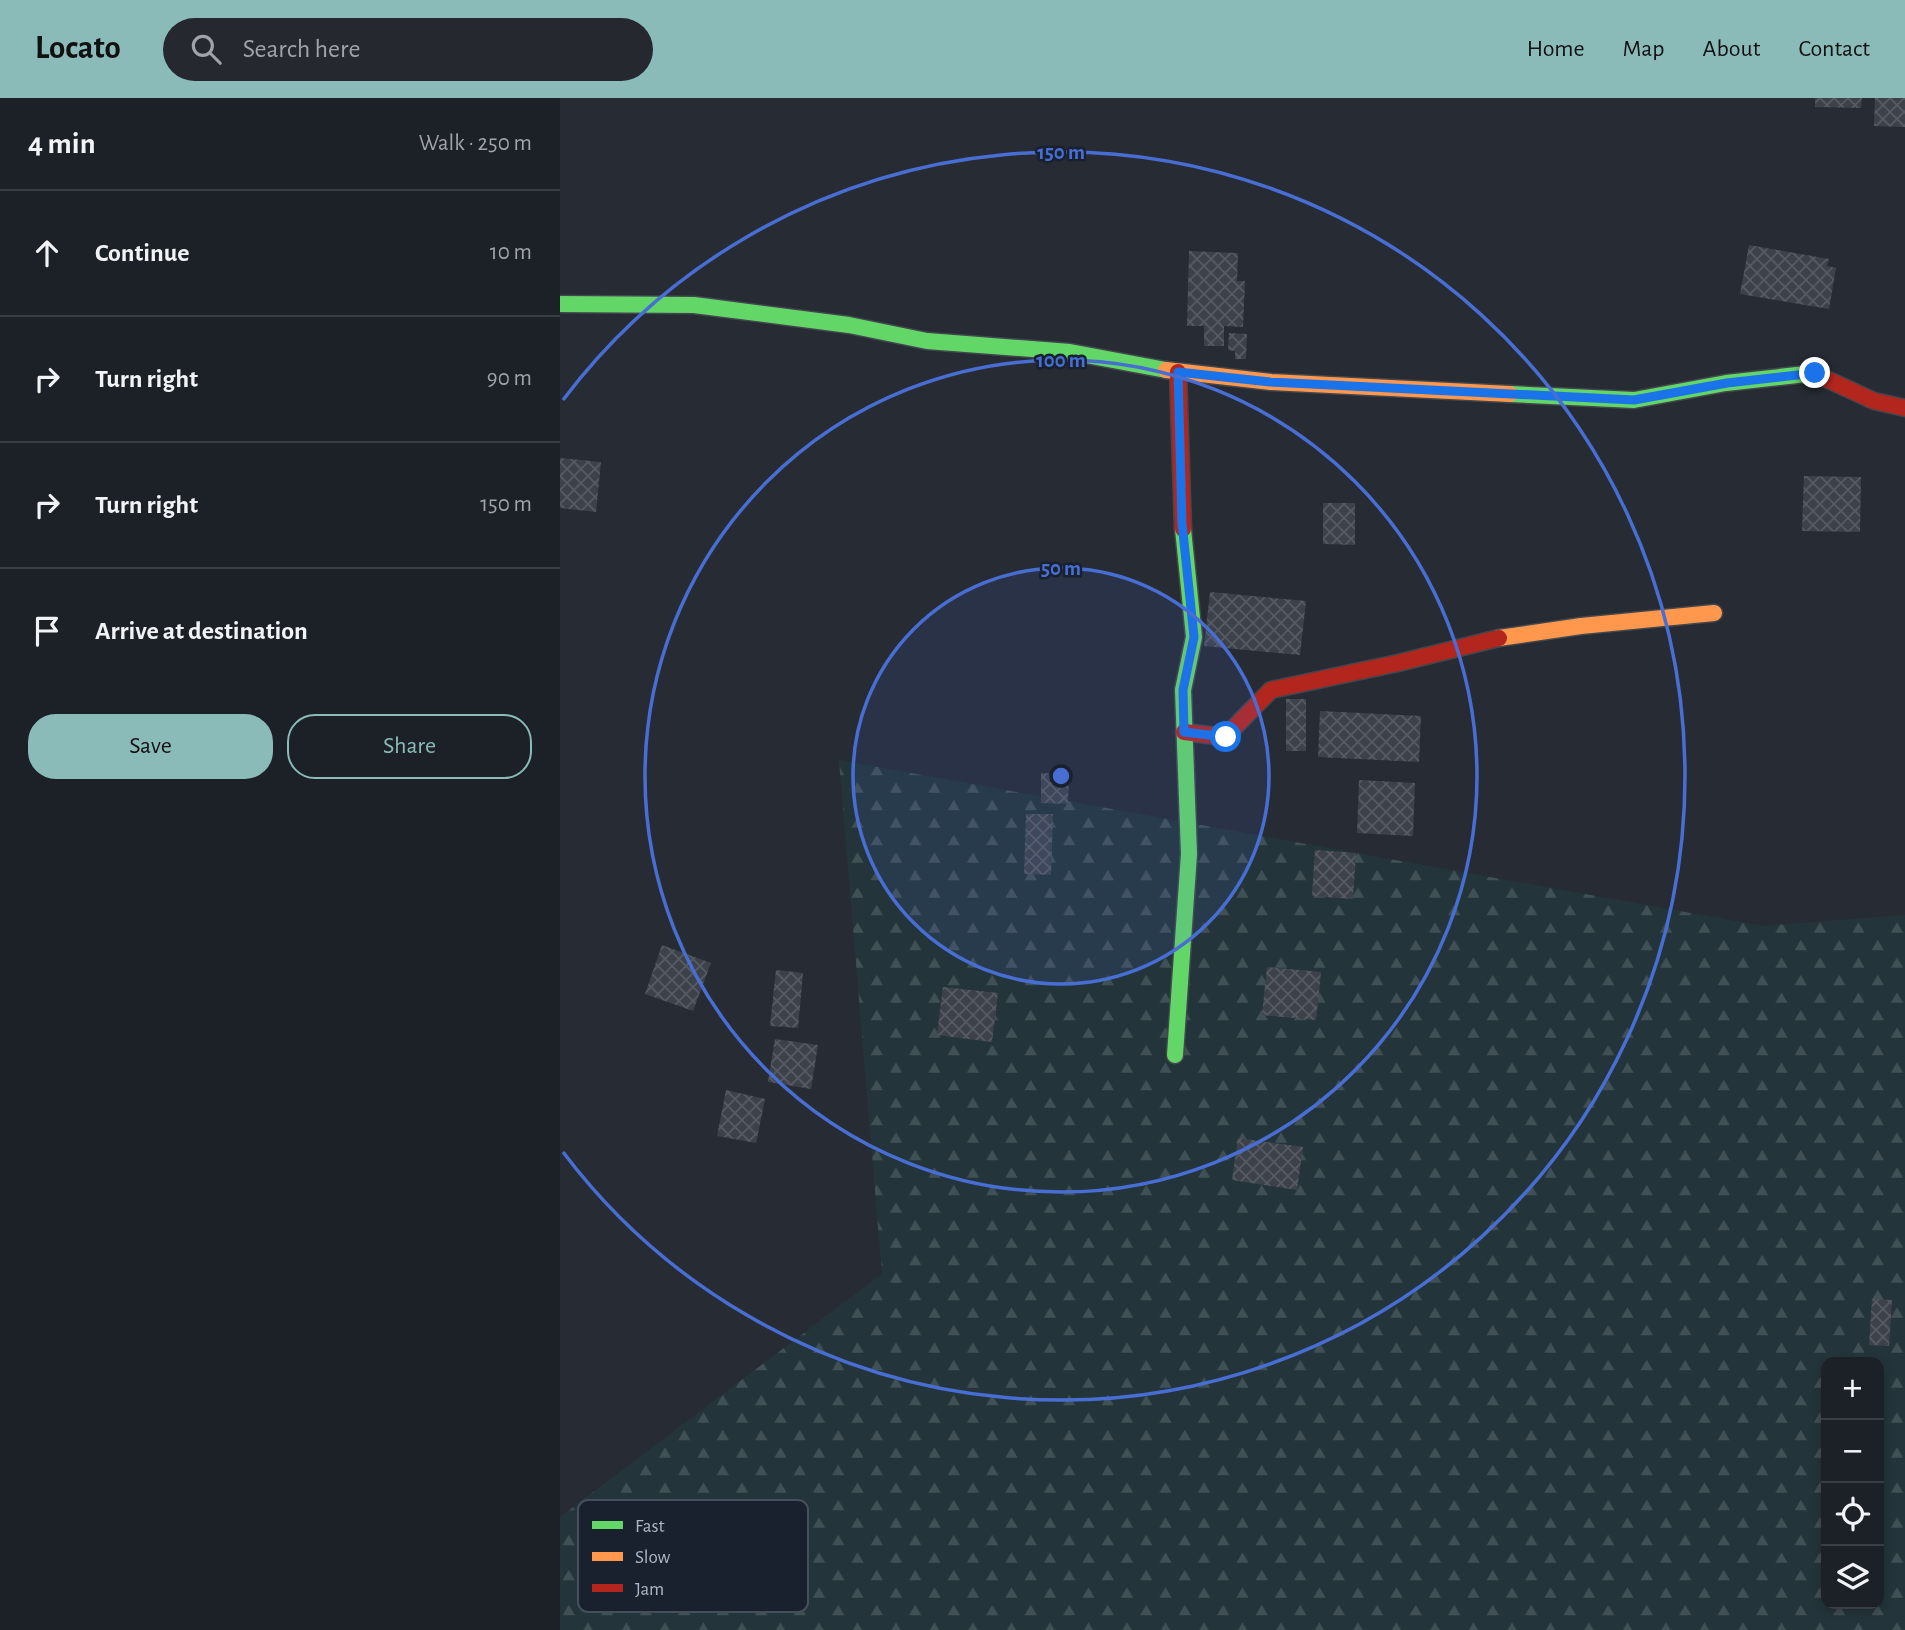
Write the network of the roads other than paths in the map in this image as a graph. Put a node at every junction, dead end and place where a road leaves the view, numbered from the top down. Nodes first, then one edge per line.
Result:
1 (560, 304) edge
2 (1178, 372) junction
3 (1905, 408) edge
4 (1714, 613) dead end
5 (1184, 732) junction
6 (1175, 1055) dead end

1 - 2 street
2 - 3 street
2 - 5 street
4 - 5 street
5 - 6 street

